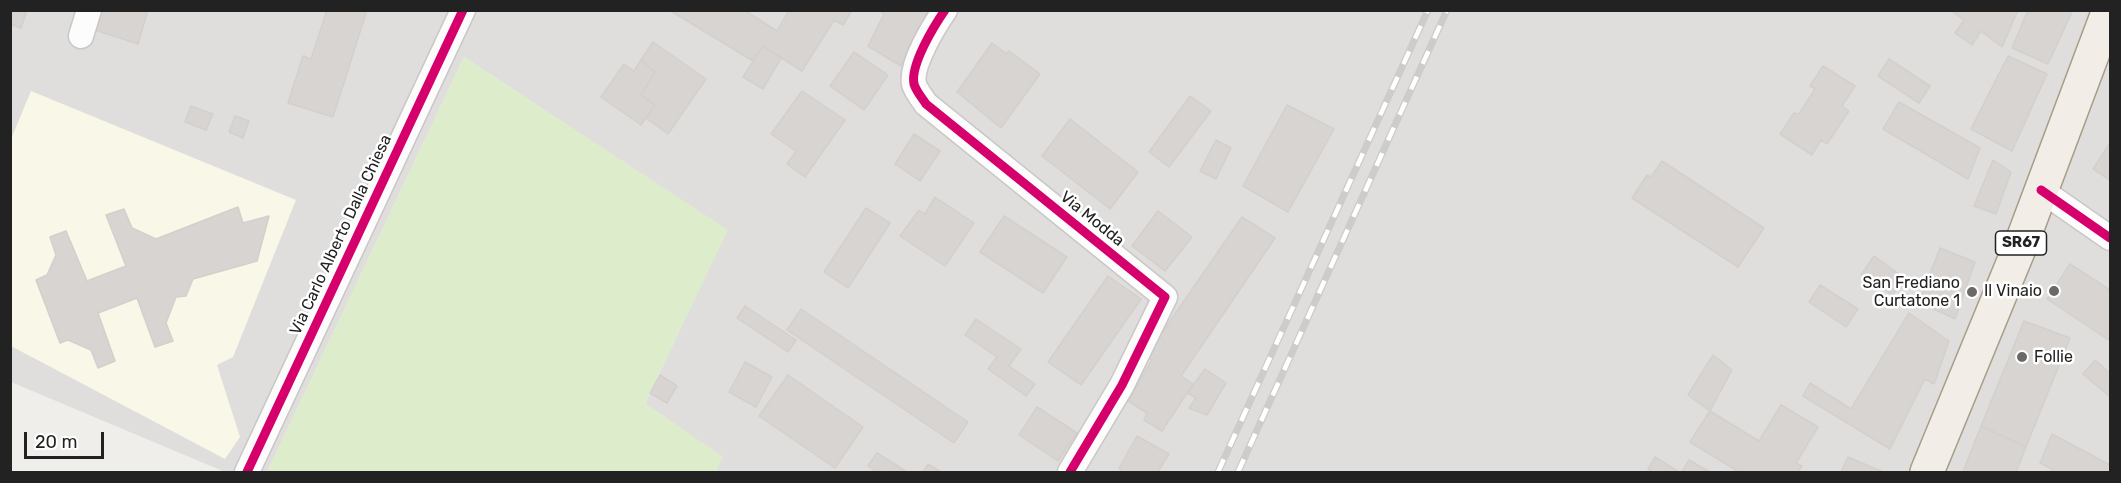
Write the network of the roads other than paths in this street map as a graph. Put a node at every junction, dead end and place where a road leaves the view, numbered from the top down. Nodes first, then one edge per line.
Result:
1 (89, 10) edge
2 (463, 10) edge
3 (945, 10) edge
4 (2109, 10) edge
5 (81, 36) dead end
6 (2041, 190) junction
7 (2110, 238) edge
8 (248, 472) edge
9 (1070, 472) edge
10 (1927, 472) edge

1 - 5 street
2 - 8 street, Via Carlo Alberto Dalla Chiesa
3 - 9 street, Via Modda
4 - 6 main road, SR67
6 - 7 street
6 - 10 main road, SR67

